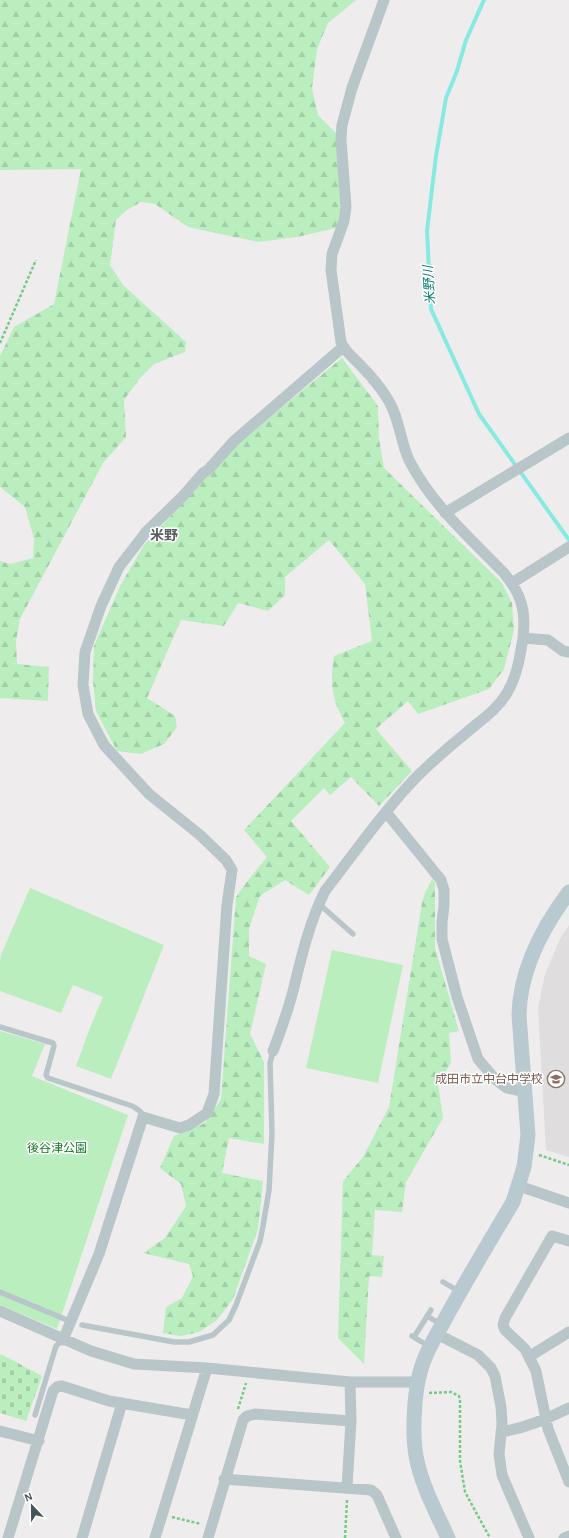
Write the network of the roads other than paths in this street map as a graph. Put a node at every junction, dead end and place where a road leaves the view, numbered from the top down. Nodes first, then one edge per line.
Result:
1 (384, 0) edge
2 (343, 348) junction
3 (569, 438) edge
4 (445, 513) junction
5 (569, 547) edge
6 (512, 583) junction
7 (522, 638) junction
8 (569, 652) edge
9 (386, 812) junction
10 (569, 892) edge
11 (319, 904) junction
12 (353, 934) dead end
13 (0, 1027) edge
14 (273, 1051) joint
15 (524, 1092) junction
16 (143, 1117) junction
17 (519, 1186) junction
18 (569, 1203) edge
19 (569, 1241) edge
20 (443, 1282) dead end
21 (0, 1292) edge
22 (460, 1292) junction
23 (430, 1310) dead end
24 (0, 1311) edge
25 (427, 1316) junction
26 (67, 1320) dead end
27 (82, 1325) dead end
28 (569, 1332) edge
29 (436, 1335) junction
30 (64, 1340) junction
31 (530, 1356) junction
32 (207, 1368) junction
33 (350, 1382) junction
34 (417, 1388) junction
35 (122, 1403) junction
36 (569, 1408) edge
37 (35, 1415) dead end
38 (192, 1415) junction
39 (545, 1420) junction
40 (351, 1421) junction
41 (0, 1431) edge
42 (501, 1432) junction
43 (39, 1441) junction
44 (224, 1479) junction
45 (569, 1482) edge
46 (347, 1488) junction
47 (569, 1536) edge
48 (444, 1537) edge
49 (8, 1538) edge
50 (82, 1538) edge
51 (156, 1538) edge
52 (208, 1538) edge
53 (396, 1538) edge
54 (529, 1538) edge
55 (564, 1538) edge

1 - 2 street
2 - 4 street
2 - 16 street
3 - 4 street
4 - 6 street
5 - 6 street
6 - 7 street
7 - 8 street
7 - 9 street
9 - 11 street
9 - 15 street
10 - 15 street
11 - 12 lane
11 - 14 street
13 - 16 lane
14 - 27 lane
15 - 17 street
16 - 30 street
17 - 18 street
17 - 22 street
19 - 31 street
20 - 22 lane
21 - 26 lane
22 - 29 street
23 - 25 lane
24 - 30 street
25 - 29 lane
25 - 29 lane
28 - 31 street
29 - 34 street
29 - 42 street
30 - 32 street
30 - 37 lane
31 - 39 street
32 - 33 street
32 - 38 street
33 - 34 street
33 - 40 street
34 - 48 street
35 - 38 street
35 - 43 street
35 - 50 street
36 - 39 street
38 - 51 street
39 - 42 street
39 - 45 street
40 - 44 street
40 - 46 street
41 - 43 street
42 - 54 street
43 - 49 street
44 - 46 street
44 - 52 street
46 - 53 street
47 - 55 street

